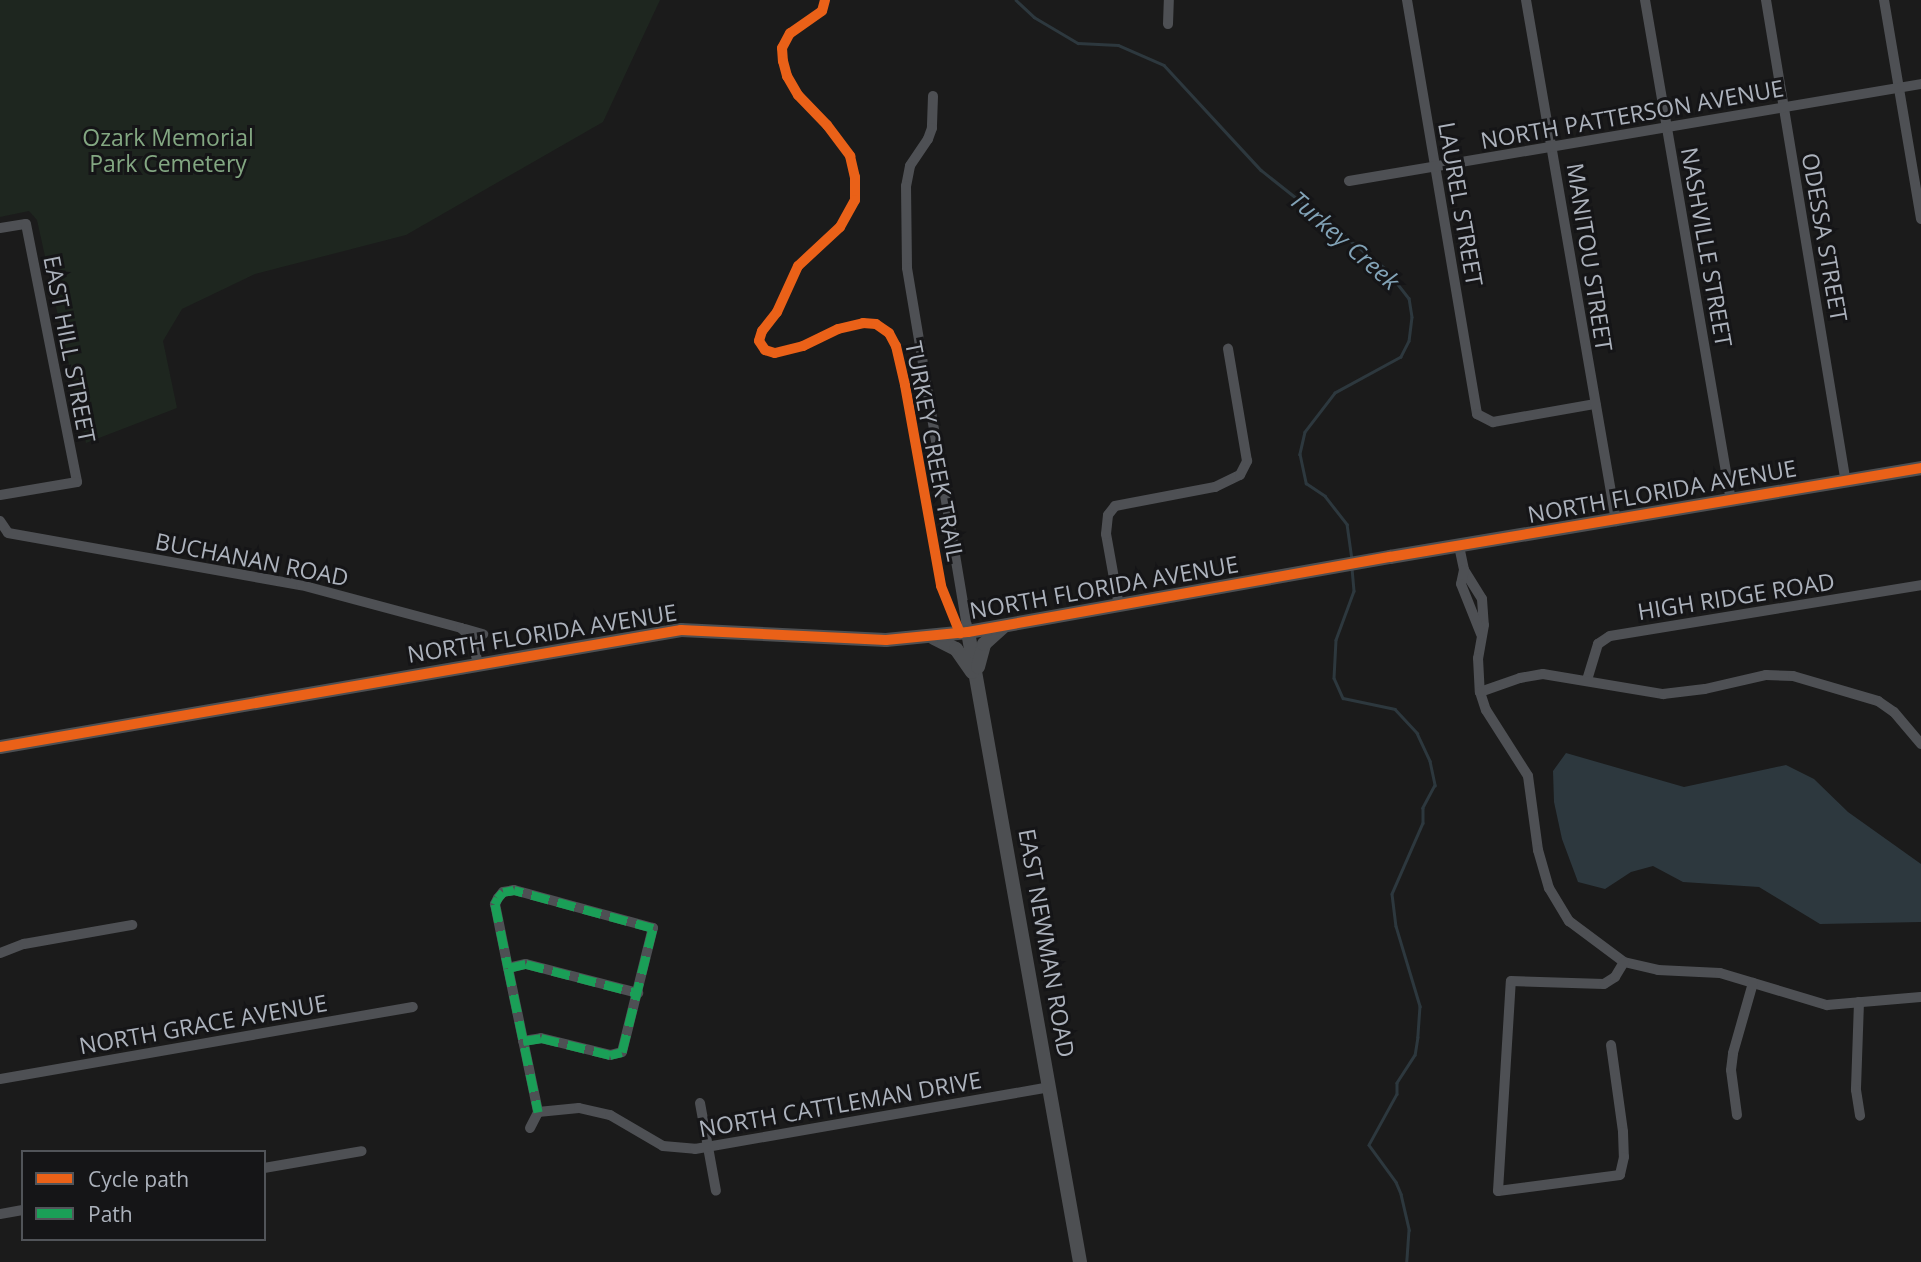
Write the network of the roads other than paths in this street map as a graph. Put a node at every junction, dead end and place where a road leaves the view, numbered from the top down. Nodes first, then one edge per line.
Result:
1 (1169, 0) edge
2 (1407, 0) edge
3 (1526, 0) edge
4 (1645, 0) edge
5 (1766, 0) edge
6 (1884, 0) edge
7 (1168, 24) dead end
8 (1921, 84) edge
9 (1899, 87) junction
10 (933, 96) dead end
11 (1783, 107) junction
12 (1667, 128) junction
13 (1552, 148) junction
14 (1435, 167) junction
15 (1349, 181) dead end
16 (1921, 219) edge
17 (0, 228) edge
18 (1228, 349) dead end
19 (1594, 404) junction
20 (1921, 468) edge
21 (1846, 481) junction
22 (0, 495) edge
23 (1731, 501) junction
24 (0, 521) edge
25 (1616, 521) junction
26 (1459, 546) junction
27 (1921, 585) edge
28 (1119, 606) junction
29 (1005, 626) junction
30 (461, 628) junction
31 (968, 632) junction
32 (483, 634) dead end
33 (929, 636) junction
34 (478, 664) junction
35 (1587, 680) junction
36 (978, 686) junction
37 (1480, 692) junction
38 (1921, 744) edge
39 (0, 747) edge
40 (132, 925) dead end
41 (0, 953) edge
42 (1624, 962) junction
43 (508, 968) junction
44 (1753, 983) junction
45 (638, 993) junction
46 (1921, 997) edge
47 (1859, 1002) junction
48 (414, 1007) dead end
49 (523, 1041) junction
50 (1611, 1045) dead end
51 (0, 1080) edge
52 (1049, 1087) junction
53 (700, 1103) dead end
54 (538, 1112) junction
55 (1737, 1115) dead end
56 (1860, 1116) dead end
57 (530, 1128) dead end
58 (708, 1147) junction
59 (362, 1151) dead end
60 (266, 1168) edge
61 (716, 1191) dead end
62 (21, 1210) edge
63 (0, 1214) edge
64 (1080, 1262) edge

1 - 7 street
2 - 14 street, LAUREL STREET
3 - 13 street, MANITOU STREET
4 - 12 street, NASHVILLE STREET
5 - 11 street, ODESSA STREET
6 - 9 street
8 - 9 street, NORTH PATTERSON AVENUE
9 - 11 street, NORTH PATTERSON AVENUE
9 - 16 street
10 - 31 street
11 - 12 street, NORTH PATTERSON AVENUE
11 - 21 street, ODESSA STREET
12 - 13 street, NORTH PATTERSON AVENUE
12 - 23 street, NASHVILLE STREET
13 - 14 street, NORTH PATTERSON AVENUE
13 - 19 street, MANITOU STREET
14 - 15 street, NORTH PATTERSON AVENUE
14 - 19 street, LAUREL STREET
17 - 22 street, EAST HILL STREET
18 - 28 street
19 - 25 street, MANITOU STREET
20 - 21 street, NORTH FLORIDA AVENUE
21 - 23 street, NORTH FLORIDA AVENUE
23 - 25 street, NORTH FLORIDA AVENUE
24 - 30 street, BUCHANAN ROAD
25 - 26 street, NORTH FLORIDA AVENUE
26 - 28 street, NORTH FLORIDA AVENUE
26 - 37 street
27 - 35 street, HIGH RIDGE ROAD
28 - 29 street, NORTH FLORIDA AVENUE
29 - 31 street, NORTH FLORIDA AVENUE
29 - 36 street
30 - 32 street, BUCHANAN ROAD
30 - 34 street
31 - 33 street, NORTH FLORIDA AVENUE
31 - 36 street, EAST NEWMAN ROAD
33 - 34 street, NORTH FLORIDA AVENUE
33 - 36 street
34 - 39 street, NORTH FLORIDA AVENUE
35 - 37 street
35 - 38 street
36 - 52 street, EAST NEWMAN ROAD
37 - 42 street
40 - 41 street
42 - 44 street
42 - 50 street
43 - 45 street
43 - 45 street
43 - 49 street
44 - 47 street
44 - 55 street
45 - 49 street
46 - 47 street
47 - 56 street
48 - 51 street, NORTH GRACE AVENUE
49 - 54 street
52 - 58 street, NORTH CATTLEMAN DRIVE
52 - 64 street, EAST NEWMAN ROAD
53 - 58 street
54 - 57 street
54 - 58 street, NORTH CATTLEMAN DRIVE
58 - 61 street
59 - 60 street
62 - 63 street

